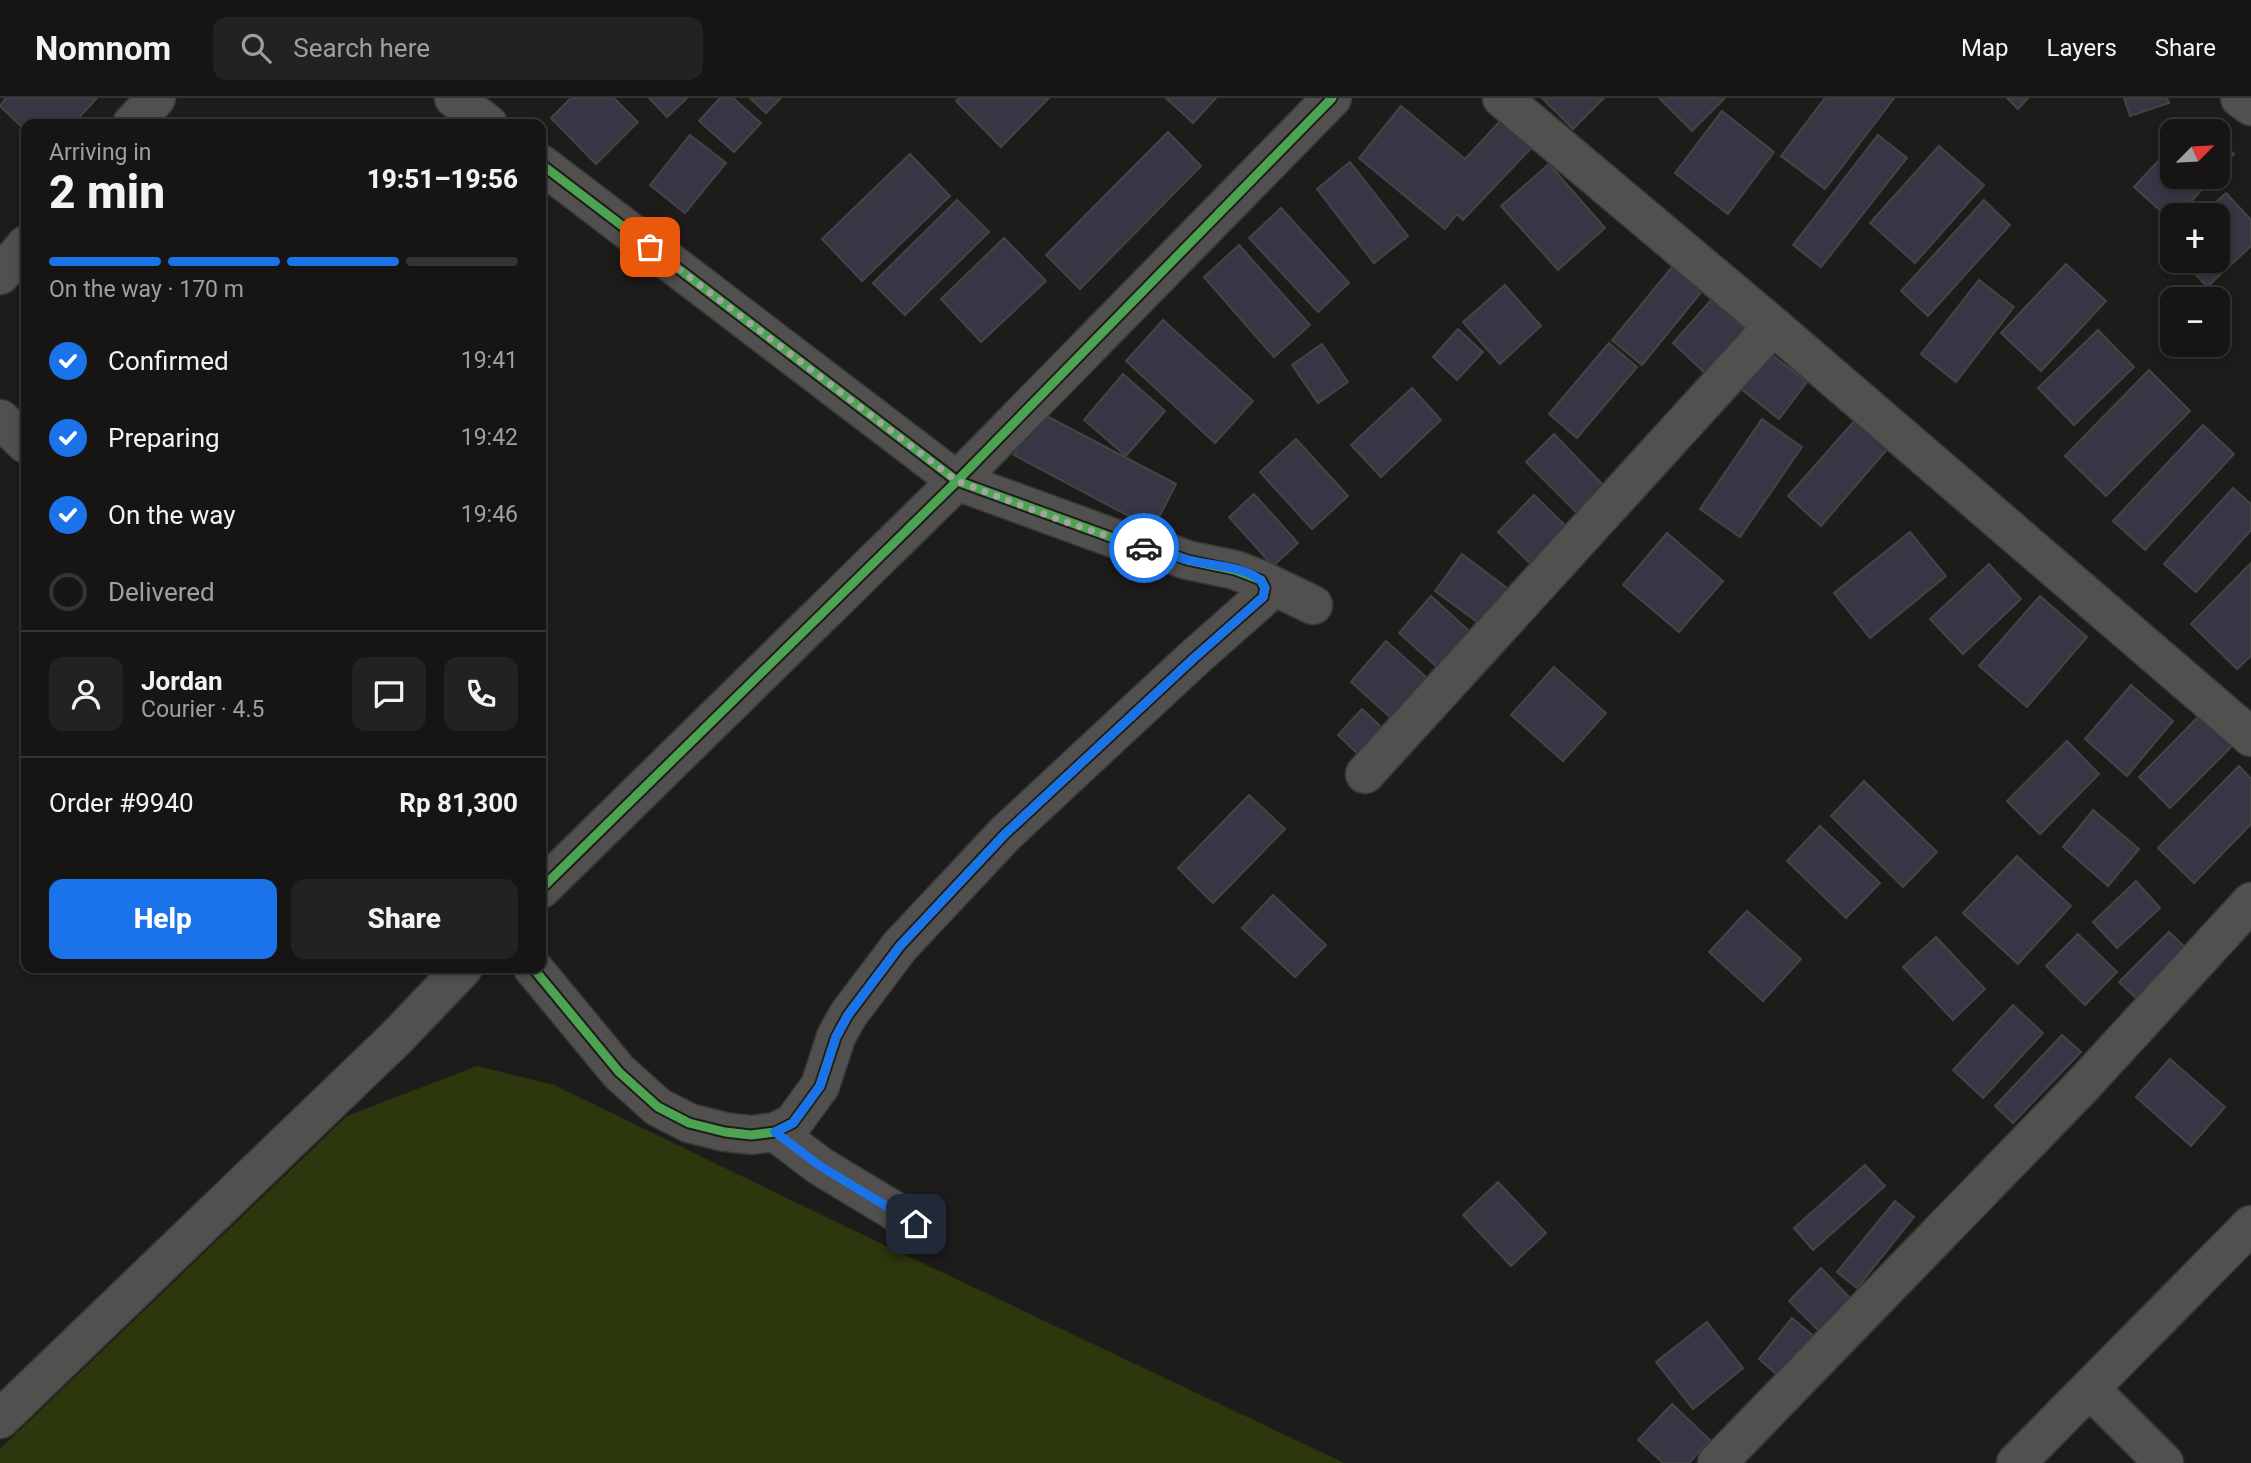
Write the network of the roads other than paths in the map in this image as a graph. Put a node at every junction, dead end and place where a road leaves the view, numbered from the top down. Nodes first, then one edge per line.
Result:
1 (156, 98) edge
2 (454, 98) edge
3 (1332, 98) edge
4 (1502, 98) edge
5 (2240, 98) edge
6 (2251, 106) edge
7 (137, 119) edge
8 (481, 119) edge
9 (546, 168) edge
10 (21, 251) edge
11 (0, 275) edge
12 (1773, 326) junction
13 (0, 419) edge
14 (21, 439) edge
15 (957, 481) junction
16 (1261, 580) junction
17 (1314, 605) dead end
18 (2251, 737) edge
19 (1365, 774) dead end
20 (546, 884) edge
21 (2251, 902) edge
22 (458, 973) edge
23 (537, 973) edge
24 (775, 1132) junction
25 (916, 1224) dead end
26 (2245, 1241) edge
27 (2090, 1389) junction
28 (0, 1419) edge
29 (1717, 1463) edge
30 (2016, 1463) edge
31 (2164, 1463) edge

1 - 7 street
2 - 8 street
3 - 15 street
4 - 12 street
5 - 6 street
9 - 15 street
10 - 11 street
12 - 18 street
12 - 19 street
13 - 14 street
15 - 16 street
15 - 20 street
16 - 17 street
16 - 24 street
21 - 29 street
22 - 28 street
23 - 24 street
24 - 25 street
26 - 27 street
27 - 30 street
27 - 31 street

